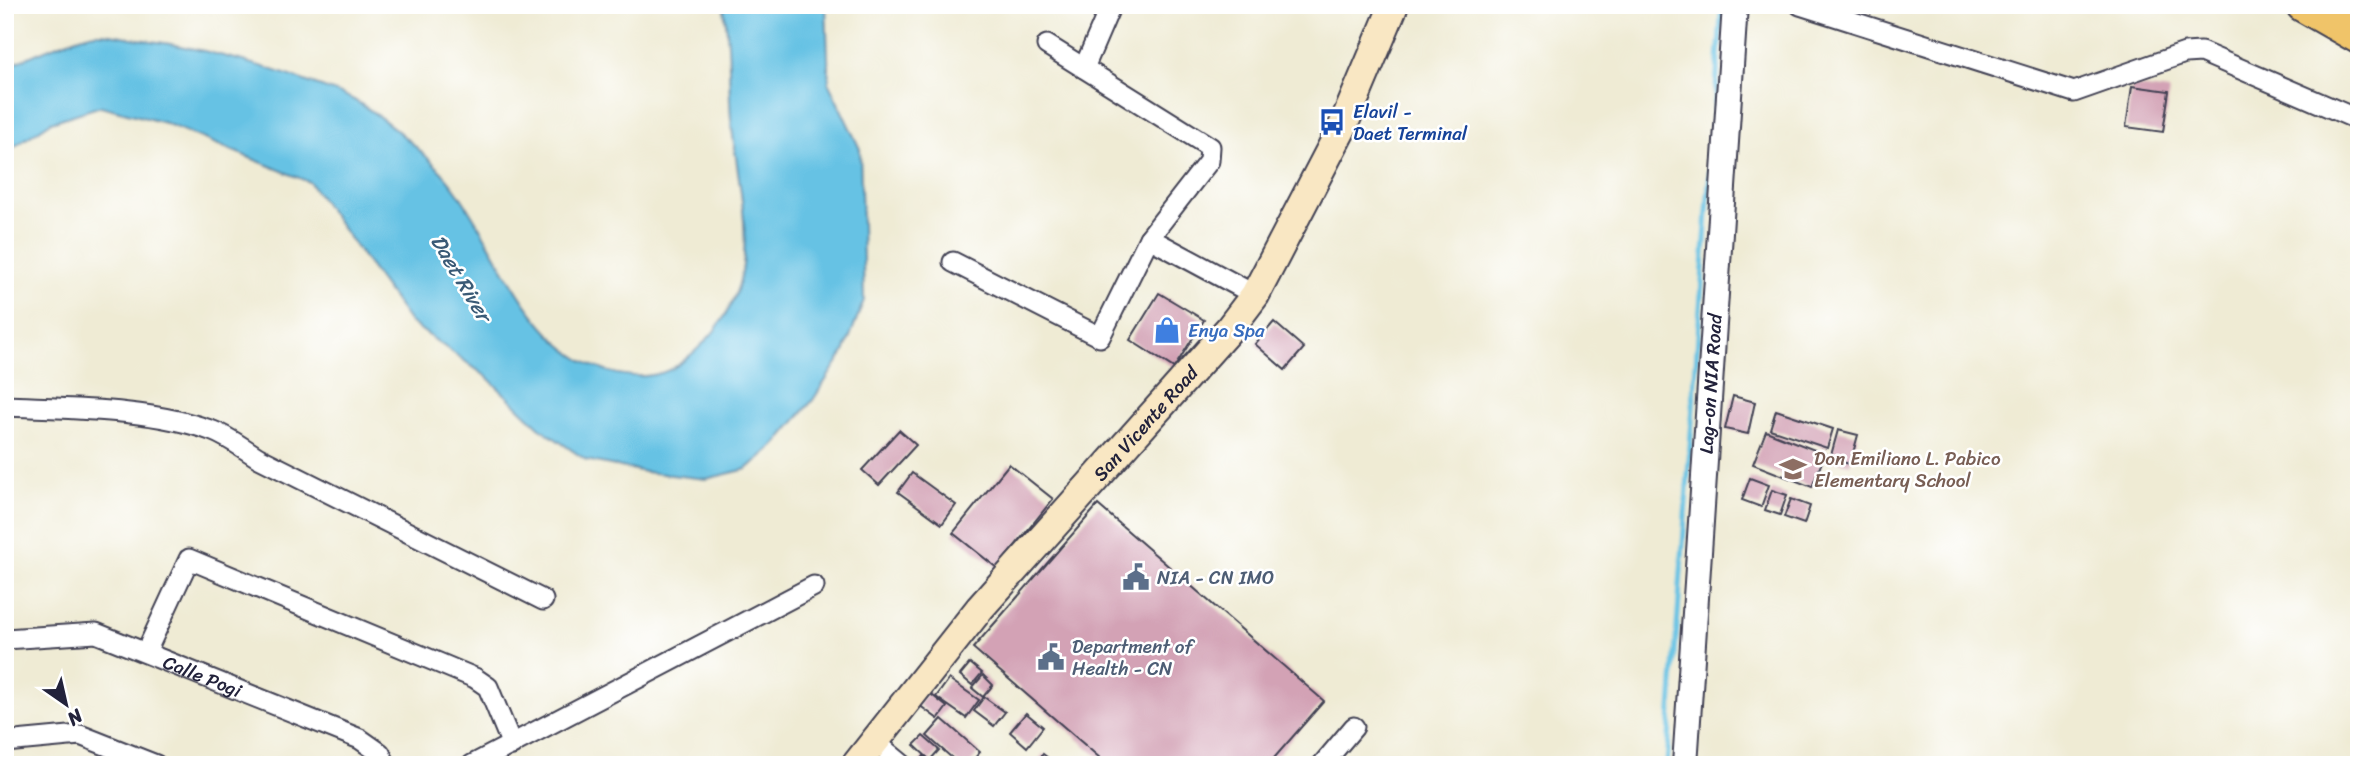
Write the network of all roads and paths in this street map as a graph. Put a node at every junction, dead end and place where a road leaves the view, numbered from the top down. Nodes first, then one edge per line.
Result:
1 (1111, 5) edge
2 (1394, 5) edge
3 (1735, 5) edge
4 (1800, 5) edge
5 (2303, 5) edge
6 (2359, 37) edge
7 (1047, 45) dead end
8 (1084, 68) junction
9 (2359, 120) edge
10 (1149, 238) junction
11 (953, 262) dead end
12 (1255, 295) junction
13 (5, 406) edge
14 (814, 586) dead end
15 (543, 600) dead end
16 (5, 639) edge
17 (146, 652) junction
18 (1354, 727) dead end
19 (874, 741) junction
20 (5, 742) edge
21 (512, 745) junction
22 (156, 765) edge
23 (386, 765) edge
24 (472, 765) edge
25 (856, 765) edge
26 (903, 765) edge
27 (1322, 765) edge
28 (1685, 765) edge

1 - 8 street
2 - 12 main road, San Vicente Road
3 - 28 street, Lag-on NIA Road
4 - 9 street
5 - 6 highway
7 - 8 street
8 - 10 street
10 - 11 street
10 - 12 street
12 - 19 main road, San Vicente Road
13 - 15 street
14 - 21 street
16 - 17 street, Calle Pogi
17 - 21 street
17 - 23 street, Calle Pogi
18 - 27 street
19 - 25 main road, San Vicente Road
19 - 26 street
20 - 22 street
21 - 24 street

